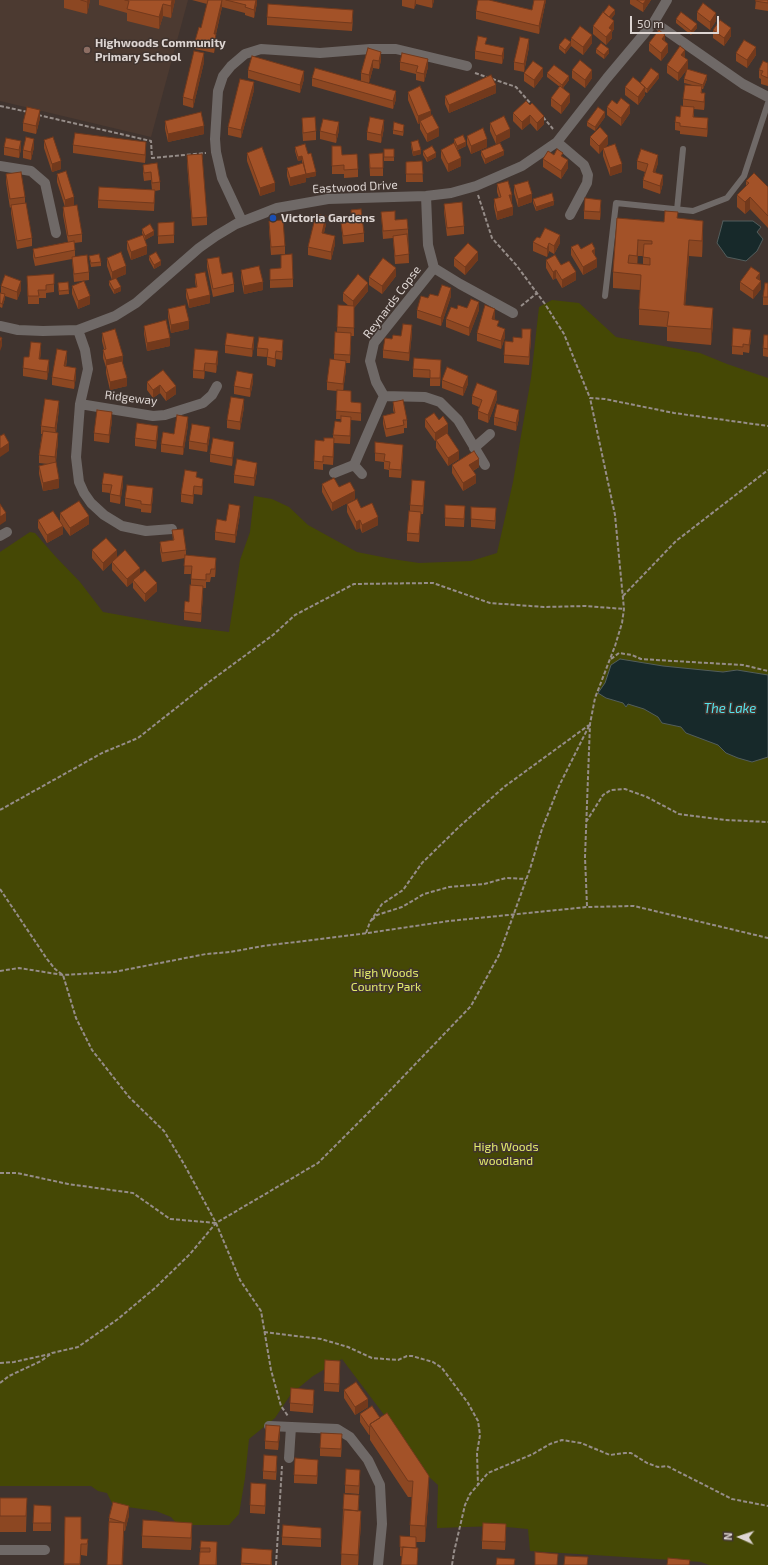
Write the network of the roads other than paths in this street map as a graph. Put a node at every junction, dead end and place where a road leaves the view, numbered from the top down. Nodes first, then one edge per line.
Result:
1 (667, 0) edge
2 (654, 22) junction
3 (467, 66) road end
4 (768, 97) edge
5 (768, 103) edge
6 (559, 140) junction
7 (683, 149) dead end
8 (0, 166) edge
9 (426, 196) junction
10 (677, 210) junction
11 (570, 215) dead end
12 (242, 221) junction
13 (56, 233) dead end
14 (434, 268) junction
15 (605, 296) dead end
16 (513, 313) road end
17 (0, 326) edge
18 (78, 330) junction
19 (217, 386) dead end
20 (384, 396) junction
21 (80, 404) junction
22 (490, 434) dead end
23 (474, 448) junction
24 (354, 465) junction
25 (485, 465) dead end
26 (334, 473) dead end
27 (362, 474) dead end
28 (172, 529) edge
29 (269, 1426) edge
30 (291, 1427) junction
31 (289, 1458) road end
32 (0, 1550) edge
33 (45, 1550) dead end
34 (378, 1565) edge

1 - 2 street, Eastwood Drive
2 - 4 street
2 - 6 street, Eastwood Drive
3 - 12 street
5 - 10 lane
6 - 9 street, Eastwood Drive
6 - 11 street
7 - 10 lane
8 - 13 street
9 - 12 street, Eastwood Drive
9 - 14 street, Reynards Copse
10 - 15 lane
12 - 18 street, Eastwood Drive
14 - 16 street, Reynards Copse
14 - 20 street, Reynards Copse
17 - 18 street, Eastwood Drive
18 - 21 street
19 - 21 street, Ridgeway
20 - 23 street
20 - 24 street
21 - 28 street
22 - 23 street
23 - 25 street
24 - 26 street
24 - 27 street
29 - 30 street
30 - 31 street
30 - 34 street
32 - 33 street

